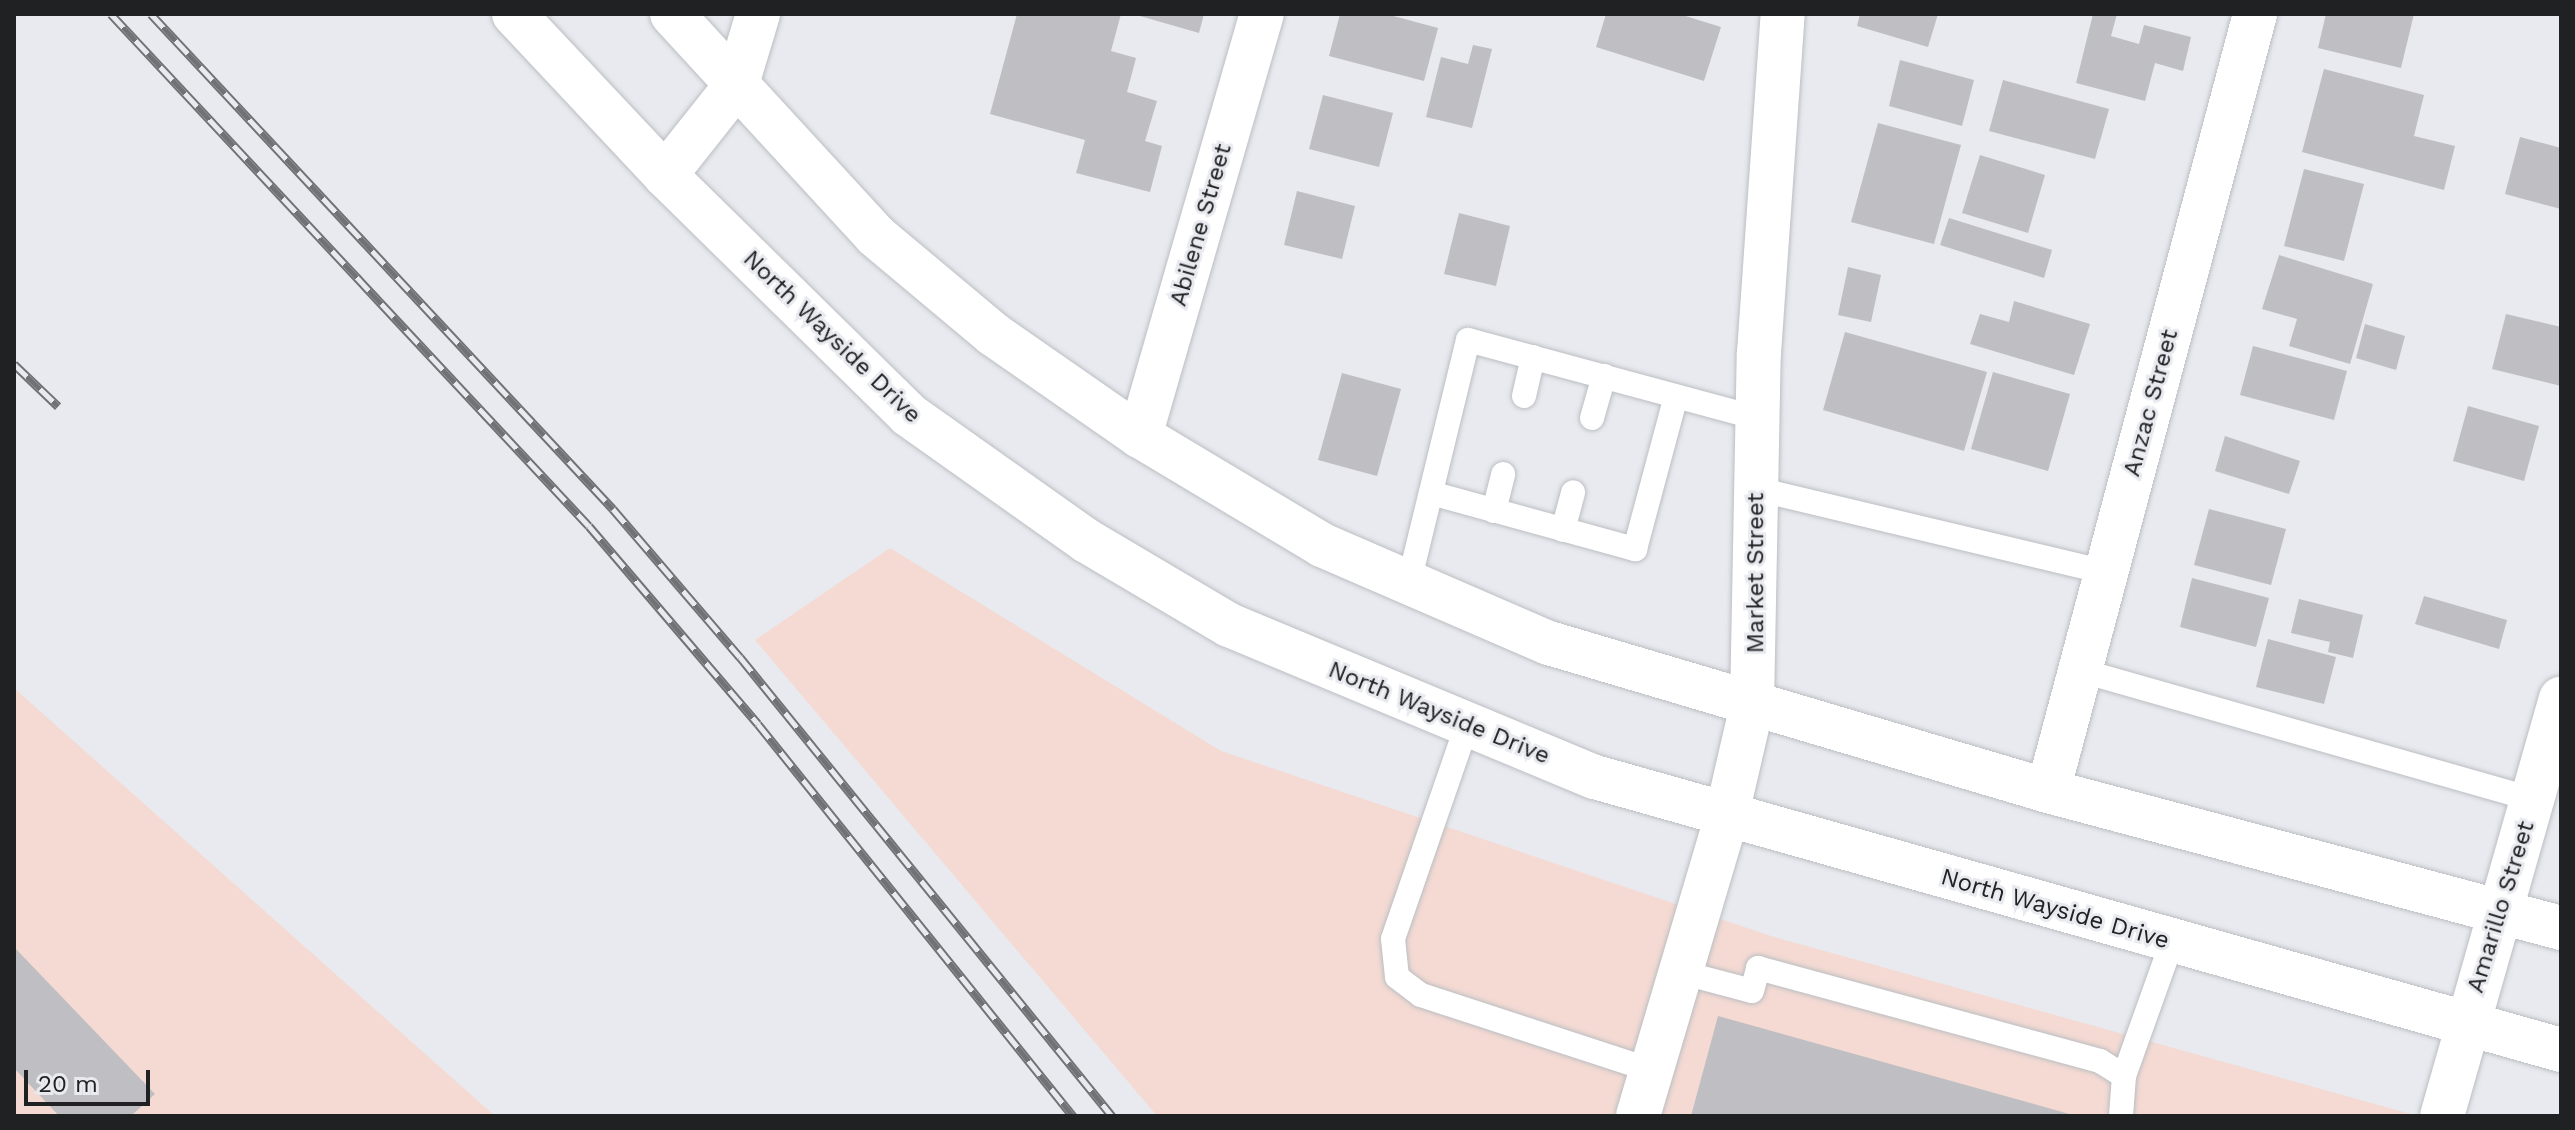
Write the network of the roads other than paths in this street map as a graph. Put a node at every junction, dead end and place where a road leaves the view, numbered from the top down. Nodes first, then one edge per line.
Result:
1 (514, 14) edge
2 (672, 14) edge
3 (758, 14) edge
4 (1262, 14) edge
5 (1783, 14) edge
6 (2255, 14) edge
7 (737, 84) junction
8 (665, 175) junction
9 (1533, 357) junction
10 (1604, 376) junction
11 (1524, 396) dead end
12 (1676, 396) junction
13 (1592, 418) dead end
14 (1758, 418) junction
15 (1140, 436) junction
16 (1503, 474) dead end
17 (1757, 489) junction
18 (1573, 492) dead end
19 (1431, 493) junction
20 (1494, 511) junction
21 (1563, 530) junction
22 (2106, 572) junction
23 (1409, 582) junction
24 (2079, 670) junction
25 (2561, 699) edge
26 (1752, 705) junction
27 (1467, 725) junction
28 (2048, 791) junction
29 (2533, 799) junction
30 (1726, 818) junction
31 (2500, 913) junction
32 (2561, 928) edge
33 (2172, 942) junction
34 (1680, 972) junction
35 (2466, 1025) junction
36 (2561, 1050) edge
37 (1651, 1070) junction
38 (2124, 1076) junction
39 (1638, 1116) edge
40 (2121, 1116) edge
41 (2442, 1116) edge

1 - 8 main road, North Wayside Drive
2 - 7 main road
3 - 7 main road
4 - 15 main road, Abilene Street
5 - 14 main road, Market Street
6 - 22 main road, Anzac Street
7 - 8 main road
7 - 15 main road
8 - 27 main road, North Wayside Drive
9 - 10 lane
9 - 11 lane
9 - 19 lane
10 - 12 lane
10 - 13 lane
12 - 14 lane
12 - 21 lane
14 - 17 main road, Market Street
15 - 23 main road
16 - 20 lane
17 - 22 lane
17 - 26 main road, Market Street
18 - 21 lane
19 - 20 lane
19 - 23 lane
20 - 21 lane
22 - 24 main road, Anzac Street
23 - 26 main road
24 - 28 main road, Anzac Street
24 - 29 lane
25 - 29 main road, Amarillo Street
26 - 28 main road
26 - 30 main road, Market Street
27 - 30 main road, North Wayside Drive
27 - 37 lane
28 - 31 main road
29 - 31 main road, Amarillo Street
30 - 33 main road, North Wayside Drive
30 - 34 main road, Market Street
31 - 32 main road
31 - 35 main road, Amarillo Street
33 - 35 main road, North Wayside Drive
33 - 38 lane
34 - 37 main road, Market Street
34 - 38 lane
35 - 36 main road, North Wayside Drive
35 - 41 main road, Amarillo Street
37 - 39 main road, Market Street
38 - 40 lane

